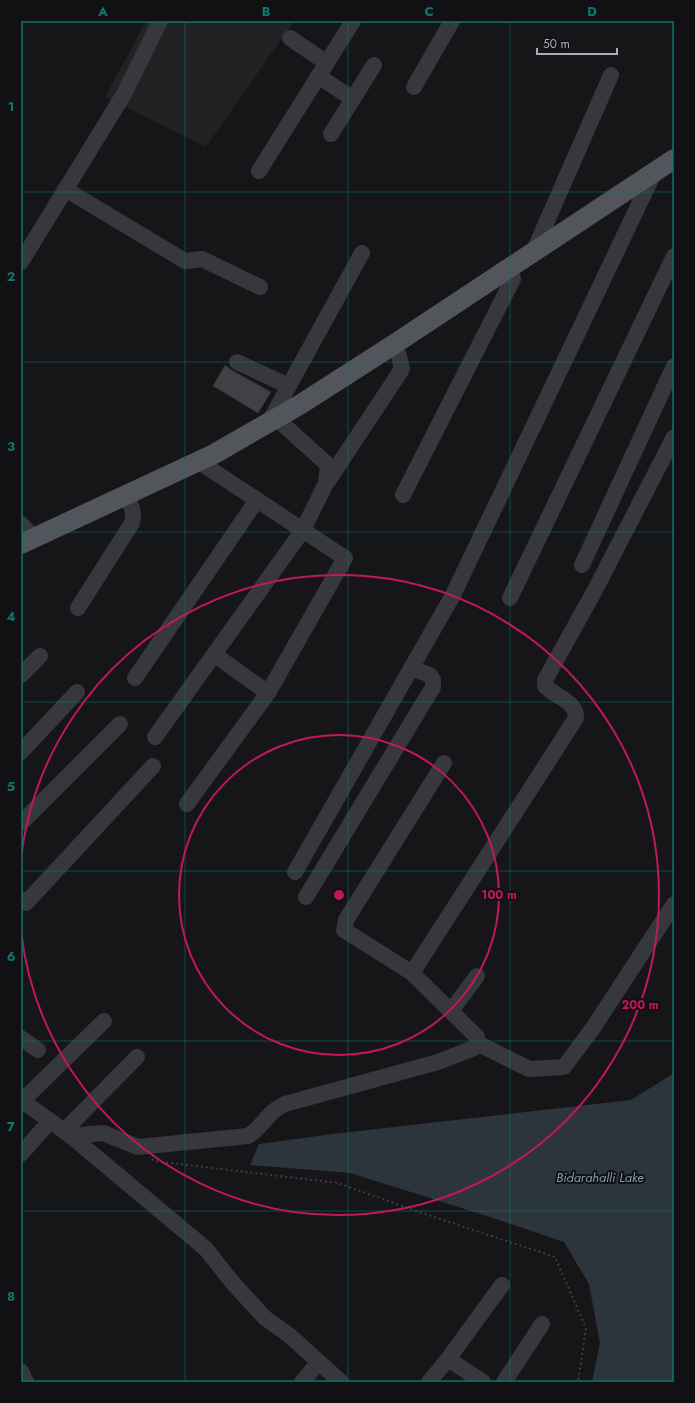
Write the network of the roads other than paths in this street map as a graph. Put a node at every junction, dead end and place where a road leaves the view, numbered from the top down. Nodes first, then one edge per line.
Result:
1 (160, 21) edge
2 (353, 21) edge
3 (452, 21) edge
4 (290, 38) dead end
5 (374, 65) dead end
6 (323, 70) junction
7 (611, 75) dead end
8 (414, 87) dead end
9 (353, 99) junction
10 (331, 134) dead end
11 (674, 160) edge
12 (259, 171) dead end
13 (653, 175) junction
14 (65, 189) junction
15 (533, 252) junction
16 (362, 253) dead end
17 (674, 256) edge
18 (21, 262) edge
19 (509, 268) junction
20 (260, 287) dead end
21 (393, 345) junction
22 (237, 362) dead end
23 (674, 366) edge
24 (289, 386) junction
25 (273, 420) junction
26 (674, 437) edge
27 (198, 461) junction
28 (326, 483) junction
29 (126, 495) junction
30 (403, 495) dead end
31 (257, 500) junction
32 (21, 524) edge
33 (303, 530) junction
34 (28, 541) edge
35 (582, 565) dead end
36 (510, 598) dead end
37 (78, 608) dead end
38 (215, 655) junction
39 (40, 656) dead end
40 (411, 668) junction
41 (21, 675) edge
42 (135, 678) dead end
43 (77, 692) dead end
44 (268, 693) junction
45 (120, 724) dead end
46 (155, 737) dead end
47 (21, 752) edge
48 (444, 763) dead end
49 (153, 766) dead end
50 (187, 804) dead end
51 (21, 823) edge
52 (295, 872) dead end
53 (306, 897) dead end
54 (21, 899) edge
55 (674, 904) edge
56 (412, 973) junction
57 (477, 976) dead end
58 (451, 1012) junction
59 (104, 1021) dead end
60 (21, 1038) edge
61 (477, 1043) junction
62 (38, 1050) dead end
63 (137, 1057) dead end
64 (21, 1101) edge
65 (50, 1121) junction
66 (68, 1133) junction
67 (21, 1154) edge
68 (502, 1285) dead end
69 (542, 1324) dead end
70 (448, 1359) junction
71 (319, 1362) junction
72 (21, 1371) edge
73 (26, 1382) edge
74 (302, 1382) edge
75 (341, 1382) edge
76 (429, 1382) edge
77 (483, 1382) edge
78 (504, 1382) edge

1 - 14 street
2 - 6 street
3 - 8 street
4 - 6 street
5 - 9 street
6 - 9 street
6 - 12 street
7 - 15 street
9 - 10 street
11 - 13 main road
13 - 15 main road
13 - 40 street
14 - 18 street
14 - 20 street
15 - 19 main road
16 - 24 street
17 - 36 street
19 - 21 main road
19 - 30 street
21 - 25 main road
21 - 28 street
22 - 24 street
23 - 35 street
24 - 25 street
25 - 27 main road
25 - 28 street
26 - 56 street
27 - 29 main road
27 - 31 street
28 - 33 street
29 - 34 main road
29 - 37 street
31 - 33 street
31 - 42 street
32 - 34 street
33 - 38 street
33 - 44 street
38 - 44 street
38 - 46 street
39 - 41 street
40 - 52 street
40 - 53 street
43 - 47 street
44 - 50 street
45 - 51 street
48 - 56 street
49 - 54 street
55 - 61 street
56 - 58 street
57 - 58 street
58 - 61 street
59 - 64 street
60 - 62 street
61 - 66 street
63 - 66 street
64 - 65 street
65 - 66 street
65 - 67 street
66 - 71 street
68 - 70 street
69 - 78 street
70 - 76 street
70 - 77 street
71 - 74 street
71 - 75 street
72 - 73 street

